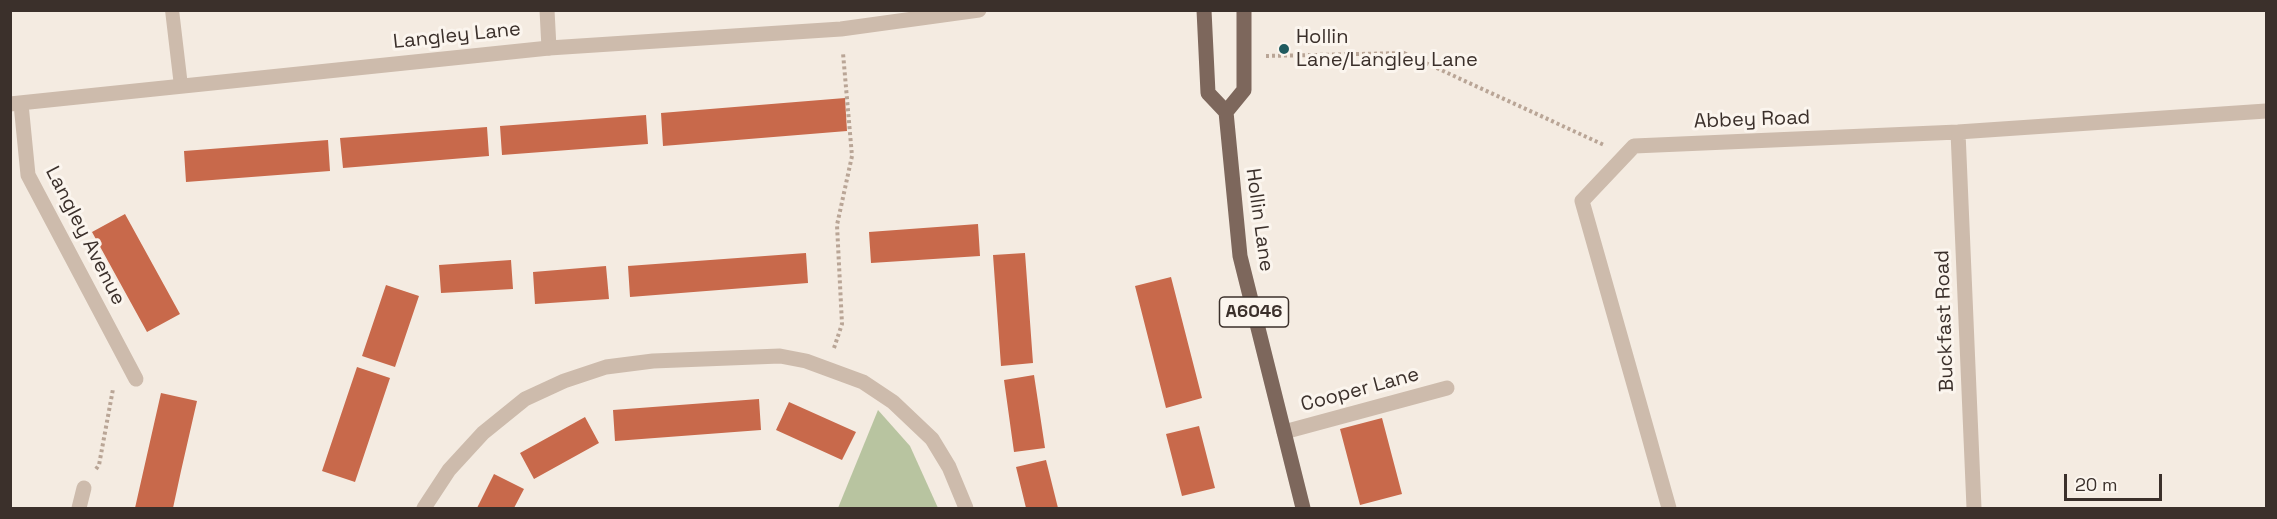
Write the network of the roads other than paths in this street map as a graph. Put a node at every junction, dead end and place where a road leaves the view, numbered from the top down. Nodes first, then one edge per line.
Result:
1 (172, 10) edge
2 (547, 10) edge
3 (979, 10) edge
4 (1204, 10) edge
5 (1244, 10) edge
6 (549, 48) junction
7 (181, 86) junction
8 (16, 104) edge
9 (2266, 111) edge
10 (1226, 112) junction
11 (1958, 132) junction
12 (135, 379) road end
13 (1447, 388) dead end
14 (1284, 432) junction
15 (84, 488) road end
16 (79, 508) edge
17 (424, 508) edge
18 (966, 508) edge
19 (1303, 508) edge
20 (1669, 508) edge
21 (1974, 508) edge

1 - 7 lane
2 - 6 street
3 - 6 street, Langley Lane
4 - 10 main road
5 - 10 main road
6 - 7 street, Langley Lane
7 - 8 street, Langley Lane
8 - 12 street, Langley Avenue
9 - 11 street, Abbey Road
10 - 14 main road, Hollin Lane / A6046
11 - 20 street, Abbey Road
11 - 21 street, Buckfast Road
13 - 14 street, Cooper Lane
14 - 19 main road, Hollin Lane / A6046
15 - 16 street
17 - 18 street

